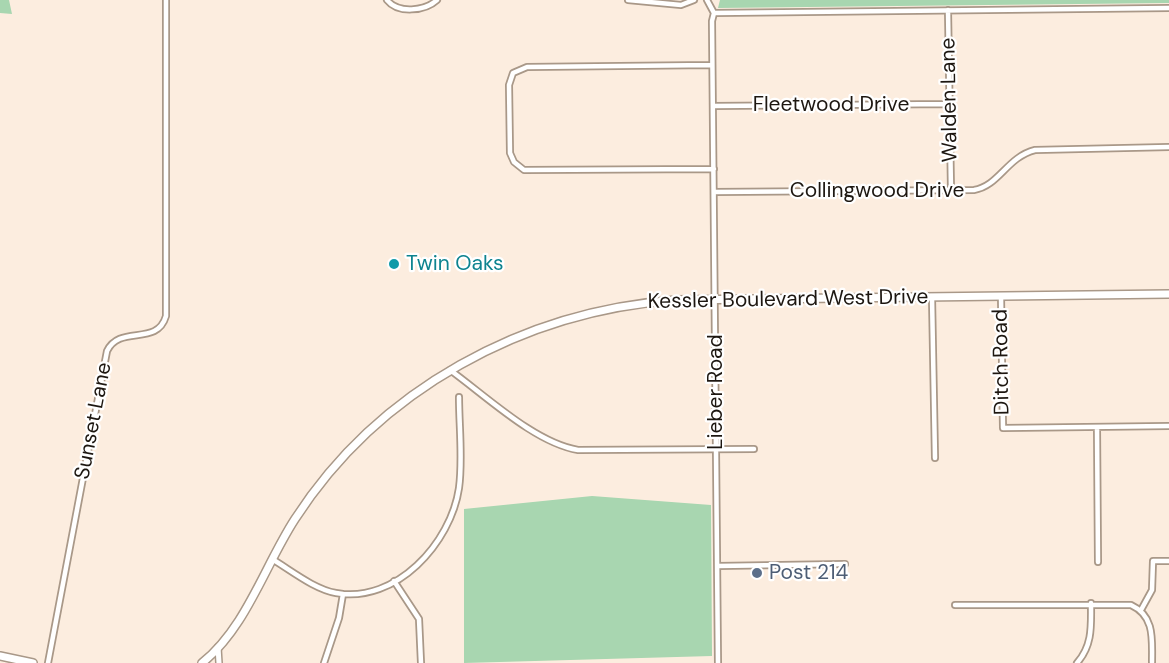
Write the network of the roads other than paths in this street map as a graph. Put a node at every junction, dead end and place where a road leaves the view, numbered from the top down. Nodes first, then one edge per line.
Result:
1 (166, 0) edge
2 (387, 0) edge
3 (437, 0) edge
4 (628, 0) edge
5 (694, 0) edge
6 (707, 0) edge
7 (1169, 8) edge
8 (948, 10) junction
9 (714, 12) junction
10 (712, 65) junction
11 (950, 105) junction
12 (713, 106) junction
13 (1169, 147) edge
14 (714, 169) junction
15 (951, 190) junction
16 (714, 192) junction
17 (1169, 294) edge
18 (1001, 296) junction
19 (932, 297) junction
20 (715, 298) junction
21 (450, 370) junction
22 (459, 397) dead end
23 (1169, 426) edge
24 (1097, 427) junction
25 (716, 449) junction
26 (754, 449) dead end
27 (935, 458) dead end
28 (272, 559) junction
29 (1169, 561) edge
30 (1098, 562) dead end
31 (845, 564) dead end
32 (717, 566) junction
33 (394, 581) junction
34 (343, 594) junction
35 (1090, 603) junction
36 (955, 605) dead end
37 (1141, 610) junction
38 (218, 647) junction
39 (0, 656) edge
40 (1152, 662) edge
41 (33, 663) edge
42 (48, 663) edge
43 (202, 663) edge
44 (219, 663) edge
45 (324, 663) edge
46 (421, 663) edge
47 (718, 663) edge
48 (1077, 663) edge

1 - 42 street, Sunset Lane
2 - 3 street
4 - 5 street
6 - 9 street
7 - 8 street
8 - 9 street
8 - 11 street, Walden Lane
9 - 10 street, Lieber Road
10 - 12 street, Lieber Road
10 - 14 street
11 - 12 street, Fleetwood Drive
11 - 15 street, Walden Lane
12 - 14 street, Lieber Road
13 - 15 street, Collingwood Drive
14 - 16 street, Lieber Road
15 - 16 street, Collingwood Drive
16 - 20 street, Lieber Road
17 - 18 main road, Kessler Boulevard West Drive
18 - 19 main road, Kessler Boulevard West Drive
18 - 24 street, Ditch Road
19 - 20 main road, Kessler Boulevard West Drive
19 - 27 street
20 - 21 main road, Kessler Boulevard West Drive
20 - 25 street, Lieber Road
21 - 25 street
21 - 28 main road, Kessler Boulevard West Drive
22 - 33 street
23 - 24 street
24 - 30 street
25 - 26 street
25 - 32 street, Lieber Road
28 - 34 street
28 - 38 main road, Kessler Boulevard West Drive
29 - 37 street
31 - 32 street
32 - 47 street, Lieber Road
33 - 34 street
33 - 46 street
34 - 45 street
35 - 36 street
35 - 37 street
35 - 48 street
37 - 40 street
38 - 43 main road, Kessler Boulevard West Drive
38 - 44 street
39 - 41 main road

